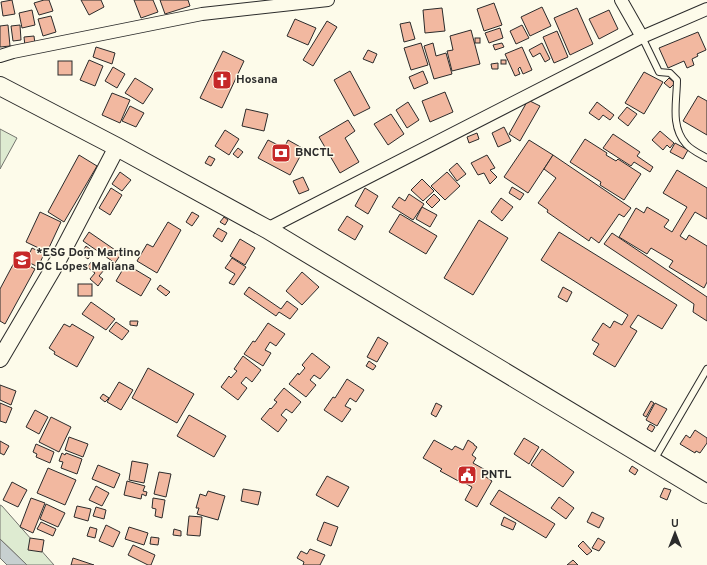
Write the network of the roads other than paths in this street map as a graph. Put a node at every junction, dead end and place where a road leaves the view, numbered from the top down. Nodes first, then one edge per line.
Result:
1 (328, 0) edge
2 (621, 0) edge
3 (707, 8) edge
4 (642, 37) junction
5 (0, 56) edge
6 (0, 86) edge
7 (117, 147) junction
8 (707, 158) edge
9 (267, 229) junction
10 (0, 359) edge
11 (707, 369) edge
12 (653, 462) junction
13 (707, 494) edge

1 - 5 street
2 - 4 street
3 - 4 street
4 - 8 lane
4 - 9 street
6 - 7 main road
7 - 9 main road
7 - 10 street
9 - 12 main road
11 - 12 lane
12 - 13 main road

